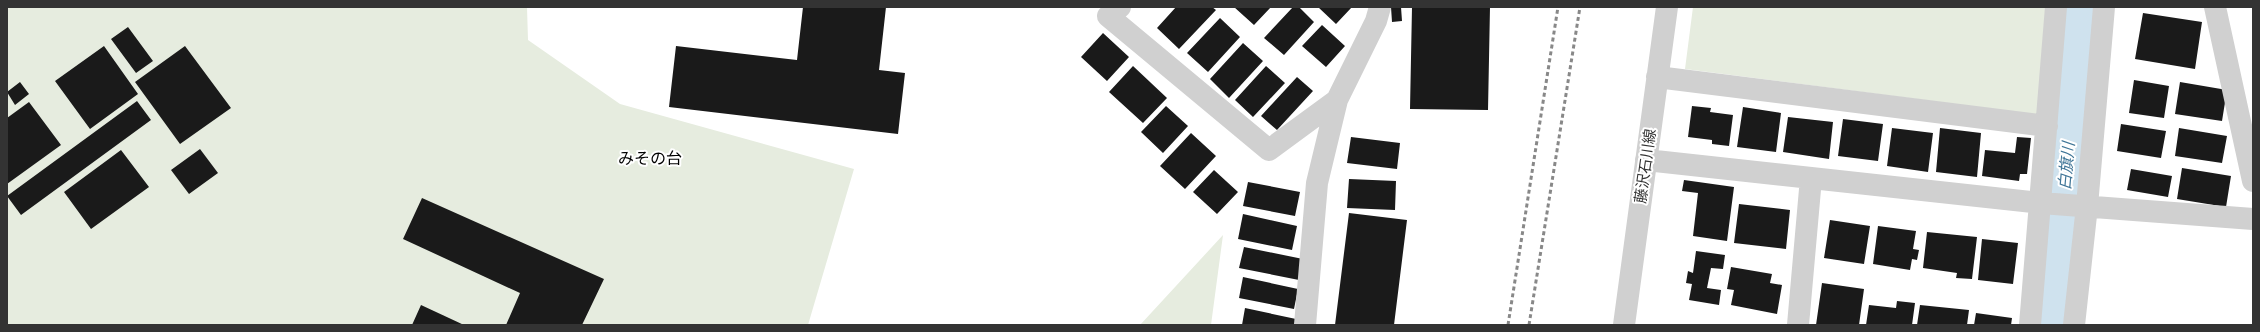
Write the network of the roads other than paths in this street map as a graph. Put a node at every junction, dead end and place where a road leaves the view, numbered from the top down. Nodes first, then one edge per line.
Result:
1 (1120, 7) edge
2 (1380, 7) edge
3 (1667, 7) edge
4 (2056, 7) edge
5 (2104, 7) edge
6 (2215, 7) edge
7 (1657, 78) junction
8 (1337, 100) junction
9 (2047, 126) junction
10 (1646, 160) junction
11 (2252, 170) edge
12 (1811, 178) junction
13 (2044, 203) junction
14 (2079, 206) junction
15 (2253, 219) edge
16 (1305, 325) edge
17 (1624, 325) edge
18 (1798, 325) edge
19 (2030, 325) edge
20 (2074, 325) edge

1 - 8 street
2 - 8 street
3 - 7 street, 藤沢石川線
4 - 9 street
5 - 14 street
6 - 11 street
7 - 9 street
7 - 10 street, 藤沢石川線
8 - 16 street
9 - 13 street
10 - 12 street
10 - 17 street, 藤沢石川線
12 - 13 street
12 - 18 street
13 - 14 street
13 - 19 street
14 - 15 street
14 - 20 street

